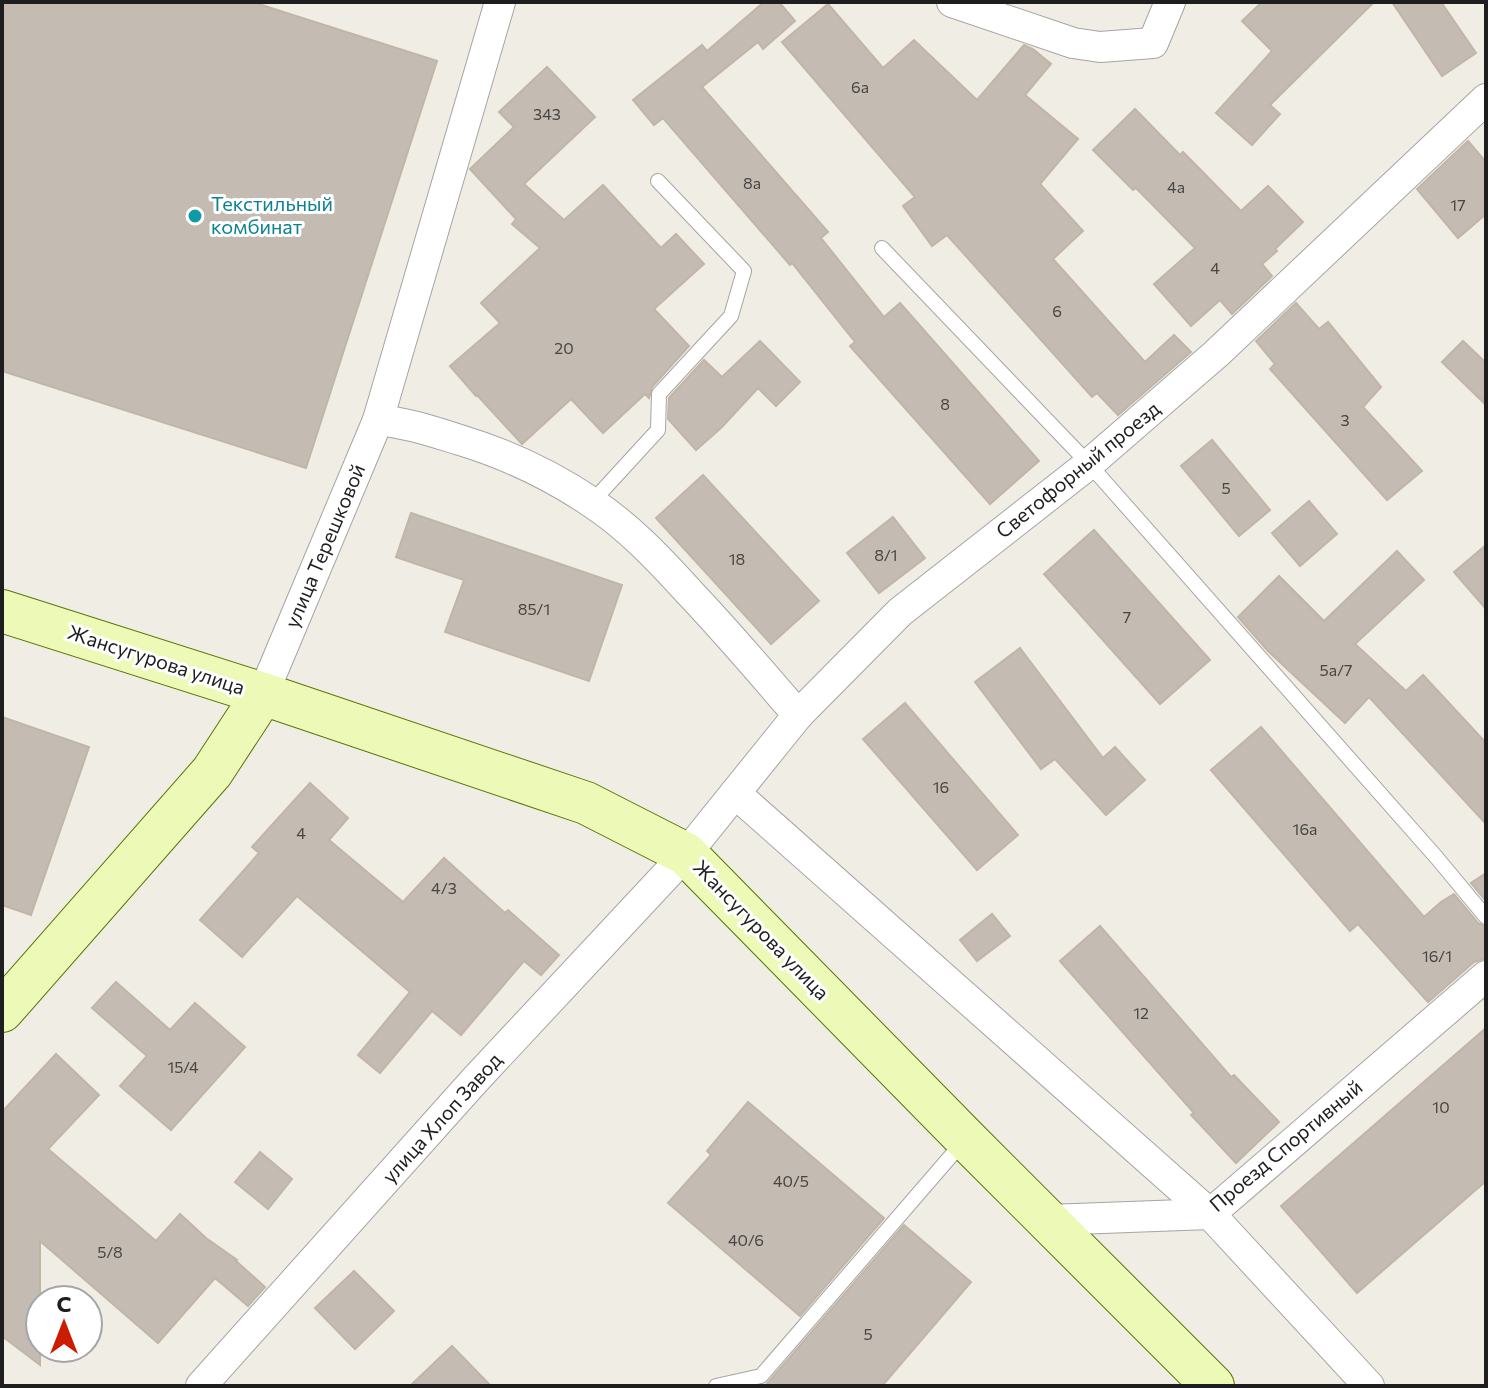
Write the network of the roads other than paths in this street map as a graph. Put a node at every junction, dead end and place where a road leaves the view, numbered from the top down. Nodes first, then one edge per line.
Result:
1 (500, 2) edge
2 (952, 2) edge
3 (1170, 2) edge
4 (1486, 99) edge
5 (658, 181) dead end
6 (882, 248) dead end
7 (378, 420) junction
8 (1089, 464) junction
9 (592, 502) junction
10 (2, 611) edge
11 (263, 694) junction
12 (798, 715) junction
13 (735, 793) junction
14 (686, 854) junction
15 (1486, 917) edge
16 (1486, 976) edge
17 (2, 1011) edge
18 (966, 1139) junction
19 (1210, 1214) junction
20 (1048, 1220) junction
21 (201, 1386) edge
22 (716, 1386) edge
23 (1213, 1386) edge
24 (1369, 1386) edge

1 - 7 street, улица Терешковой
2 - 3 street
4 - 8 street, Светофорный проезд
5 - 9 lane
6 - 8 lane
7 - 9 street
7 - 11 street, улица Терешковой
8 - 12 street, Светофорный проезд
8 - 15 lane
9 - 12 street
10 - 11 street, Жансугурова улица
11 - 14 street, Жансугурова улица
11 - 17 street, улица Терешковой
12 - 13 street, Светофорный проезд
13 - 14 street, Светофорный проезд
13 - 19 street
14 - 18 street, Жансугурова улица
14 - 21 street, улица Хлоп Завод
16 - 19 street, Проезд Спортивный
18 - 20 street, Жансугурова улица
18 - 22 lane
19 - 20 street, Проезд Спортивный
19 - 24 street
20 - 23 street, Жансугурова улица

